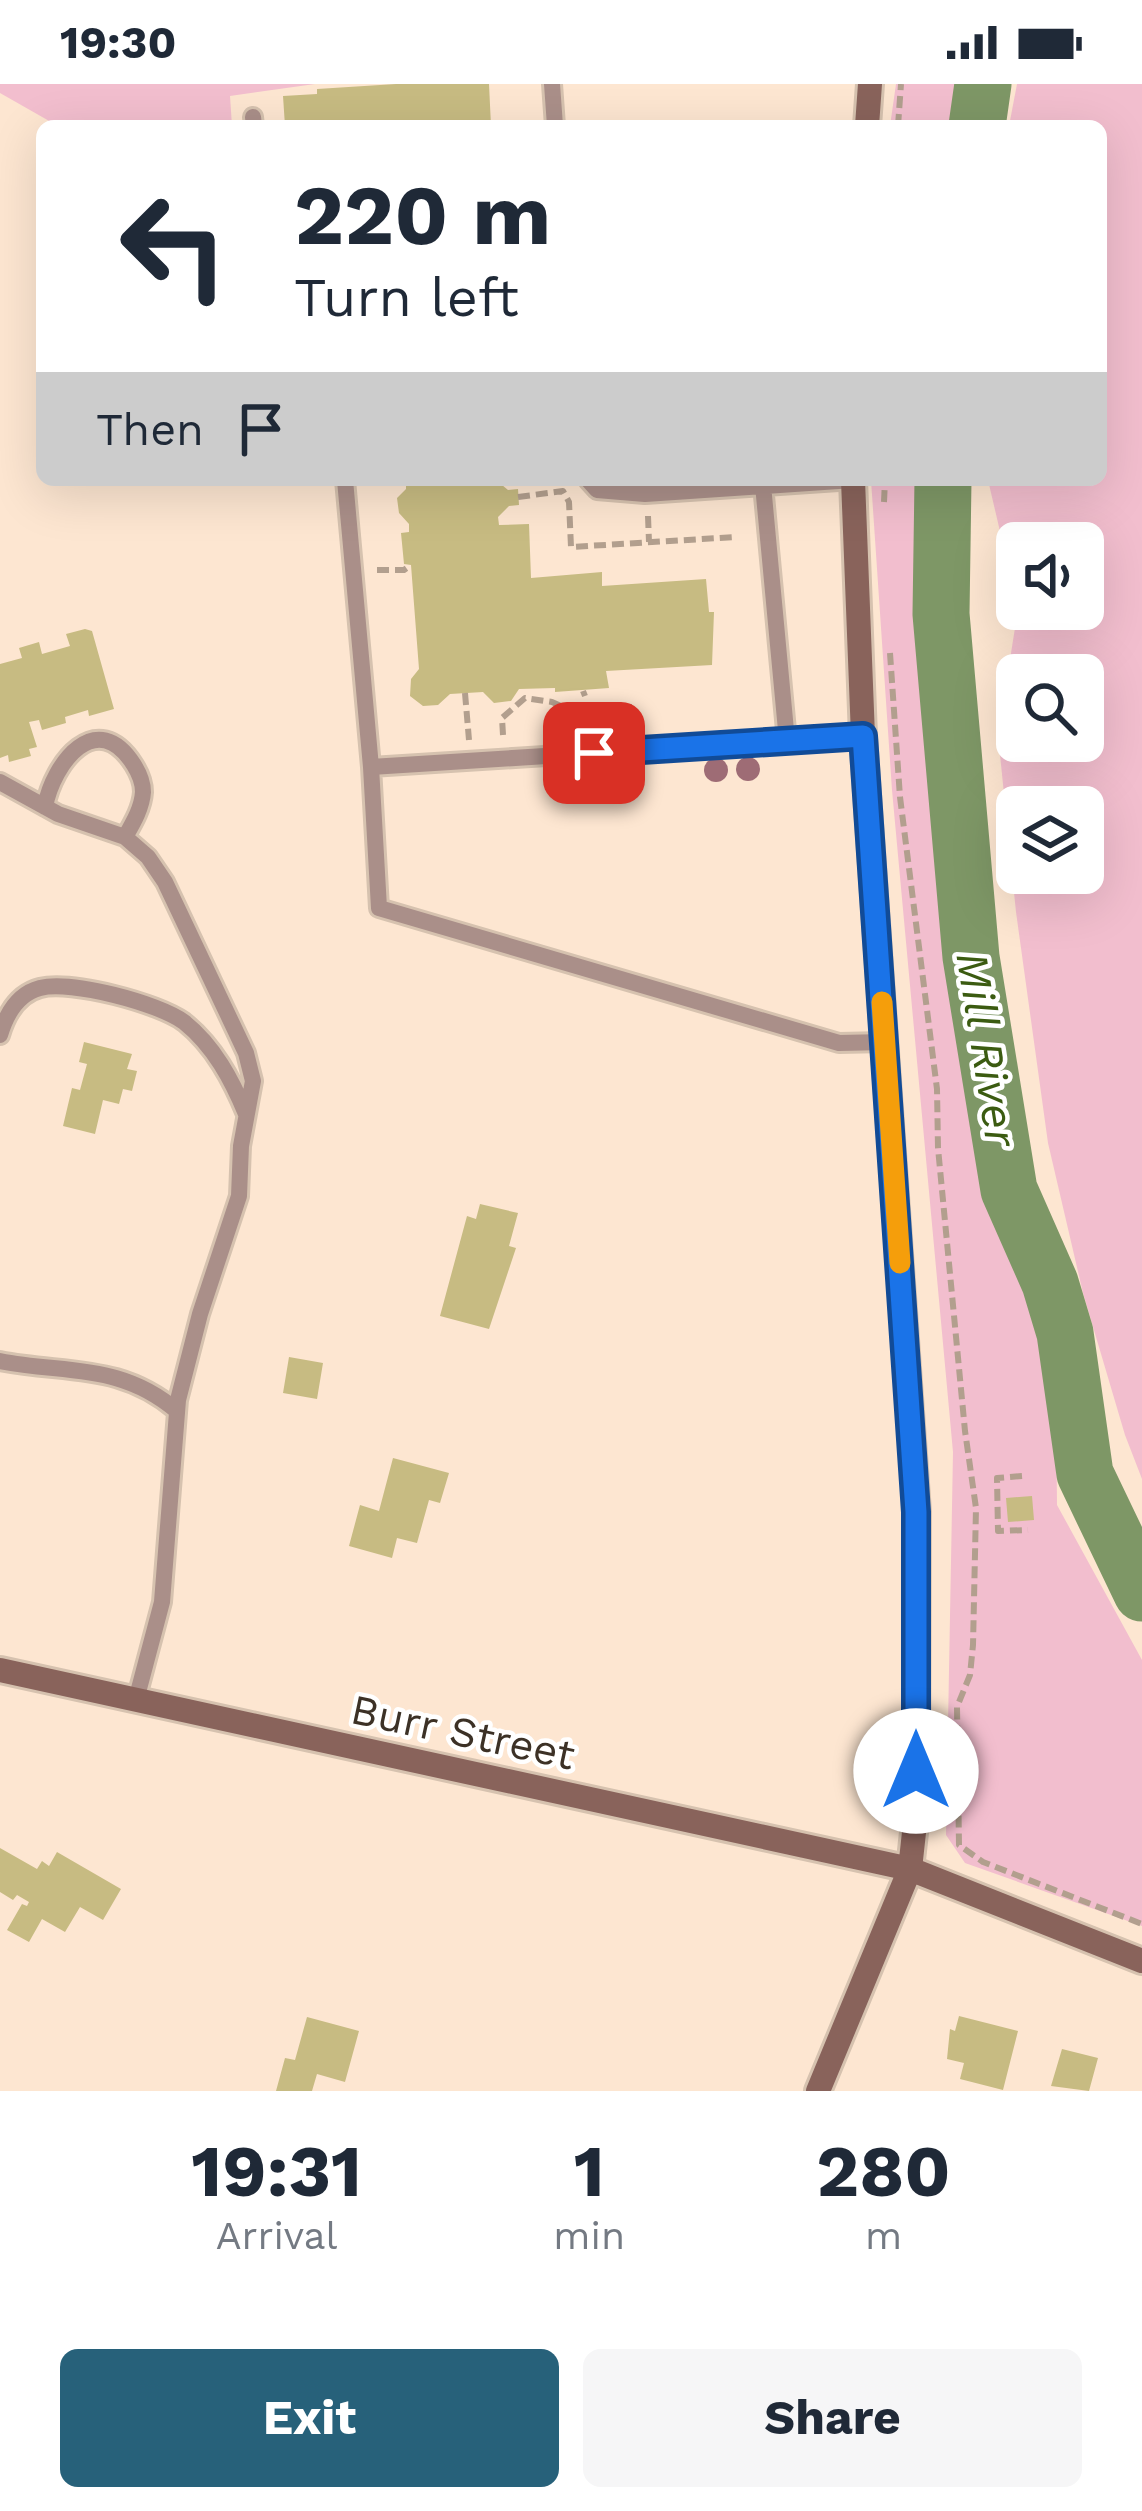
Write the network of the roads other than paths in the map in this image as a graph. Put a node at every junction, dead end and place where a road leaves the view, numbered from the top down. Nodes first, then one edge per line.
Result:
1 (553, 84) edge
2 (870, 84) edge
3 (555, 120) edge
4 (867, 120) edge
5 (346, 486) edge
6 (593, 486) edge
7 (750, 486) edge
8 (763, 486) edge
9 (853, 486) edge
10 (863, 736) junction
11 (787, 741) junction
12 (371, 767) junction
13 (0, 782) edge
14 (45, 807) junction
15 (125, 837) junction
16 (0, 1036) edge
17 (885, 1042) junction
18 (246, 1114) junction
19 (0, 1361) edge
20 (177, 1411) junction
21 (0, 1670) edge
22 (136, 1700) junction
23 (910, 1869) junction
24 (1142, 1961) edge
25 (818, 2091) edge

1 - 3 lane
2 - 4 main road
5 - 12 lane
6 - 7 lane
8 - 11 lane
9 - 10 main road
10 - 11 lane
10 - 17 main road
11 - 12 lane
12 - 17 lane
13 - 14 lane
14 - 15 lane
14 - 15 lane
15 - 18 lane
16 - 18 lane
17 - 23 main road
18 - 20 lane
19 - 20 lane
20 - 22 lane
21 - 22 main road, Burr Street
22 - 23 main road, Burr Street
23 - 24 main road, Burr Street
23 - 25 main road

